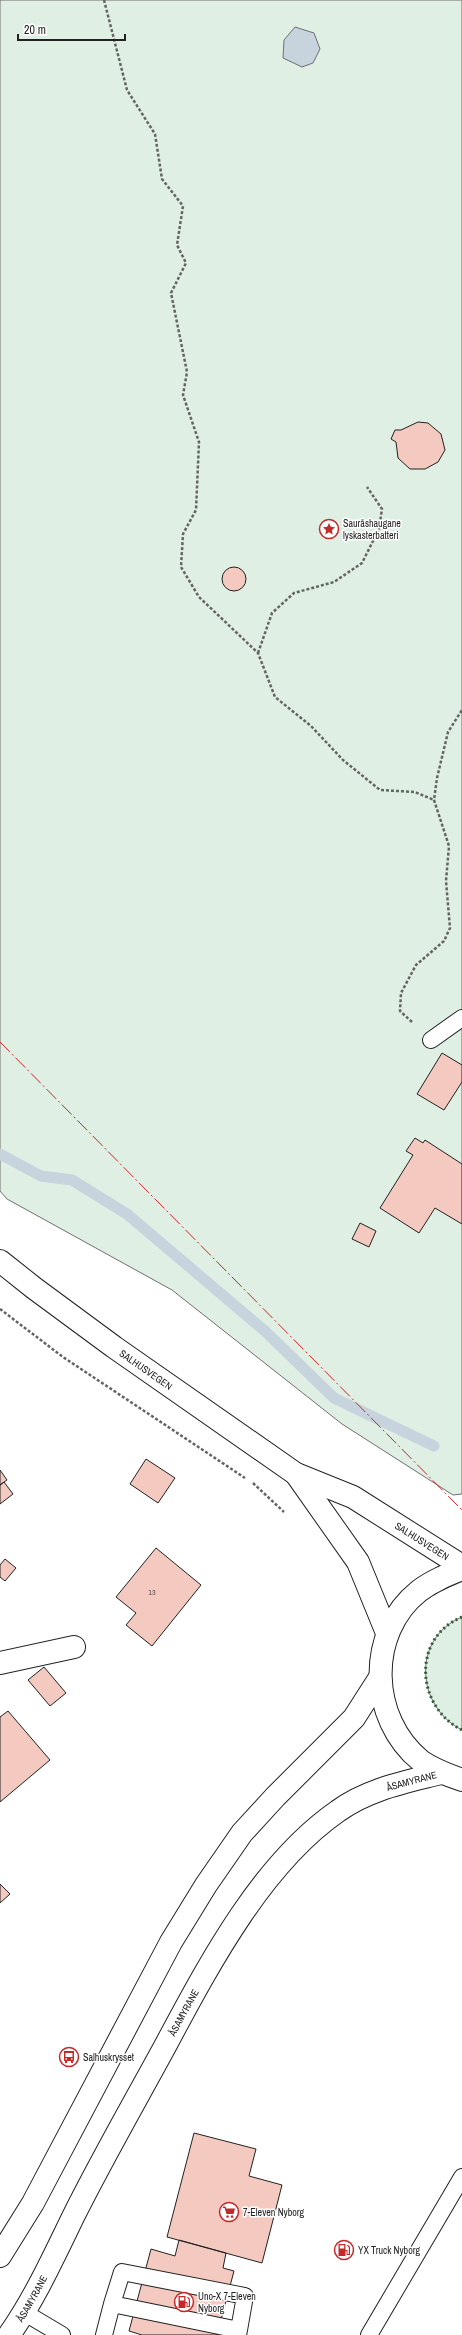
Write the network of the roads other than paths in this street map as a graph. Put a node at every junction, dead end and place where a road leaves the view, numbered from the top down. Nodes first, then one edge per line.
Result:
1 (462, 1018) edge
2 (431, 1040) road end
3 (0, 1261) edge
4 (296, 1474) junction
5 (462, 1566) edge
6 (462, 1569) edge
7 (387, 1633) junction
8 (74, 1647) dead end
9 (0, 1662) edge
10 (379, 1679) junction
11 (441, 1773) junction
12 (462, 1780) edge
13 (462, 2177) edge
14 (0, 2256) edge
15 (112, 2304) junction
16 (25, 2313) junction
17 (239, 2333) edge
18 (9, 2335) edge
19 (62, 2335) edge
20 (104, 2335) edge
21 (369, 2335) edge

1 - 2 lane
3 - 4 main road, SALHUSVEGEN
4 - 5 main road, SALHUSVEGEN
4 - 7 main road, SALHUSVEGEN
6 - 7 main road
7 - 10 main road
8 - 9 main road
10 - 11 main road
10 - 14 main road
11 - 12 main road
11 - 16 main road, ÅSAMYRANE
13 - 21 lane
15 - 17 lane
15 - 17 lane
15 - 20 lane
16 - 18 main road, ÅSAMYRANE
16 - 19 lane

